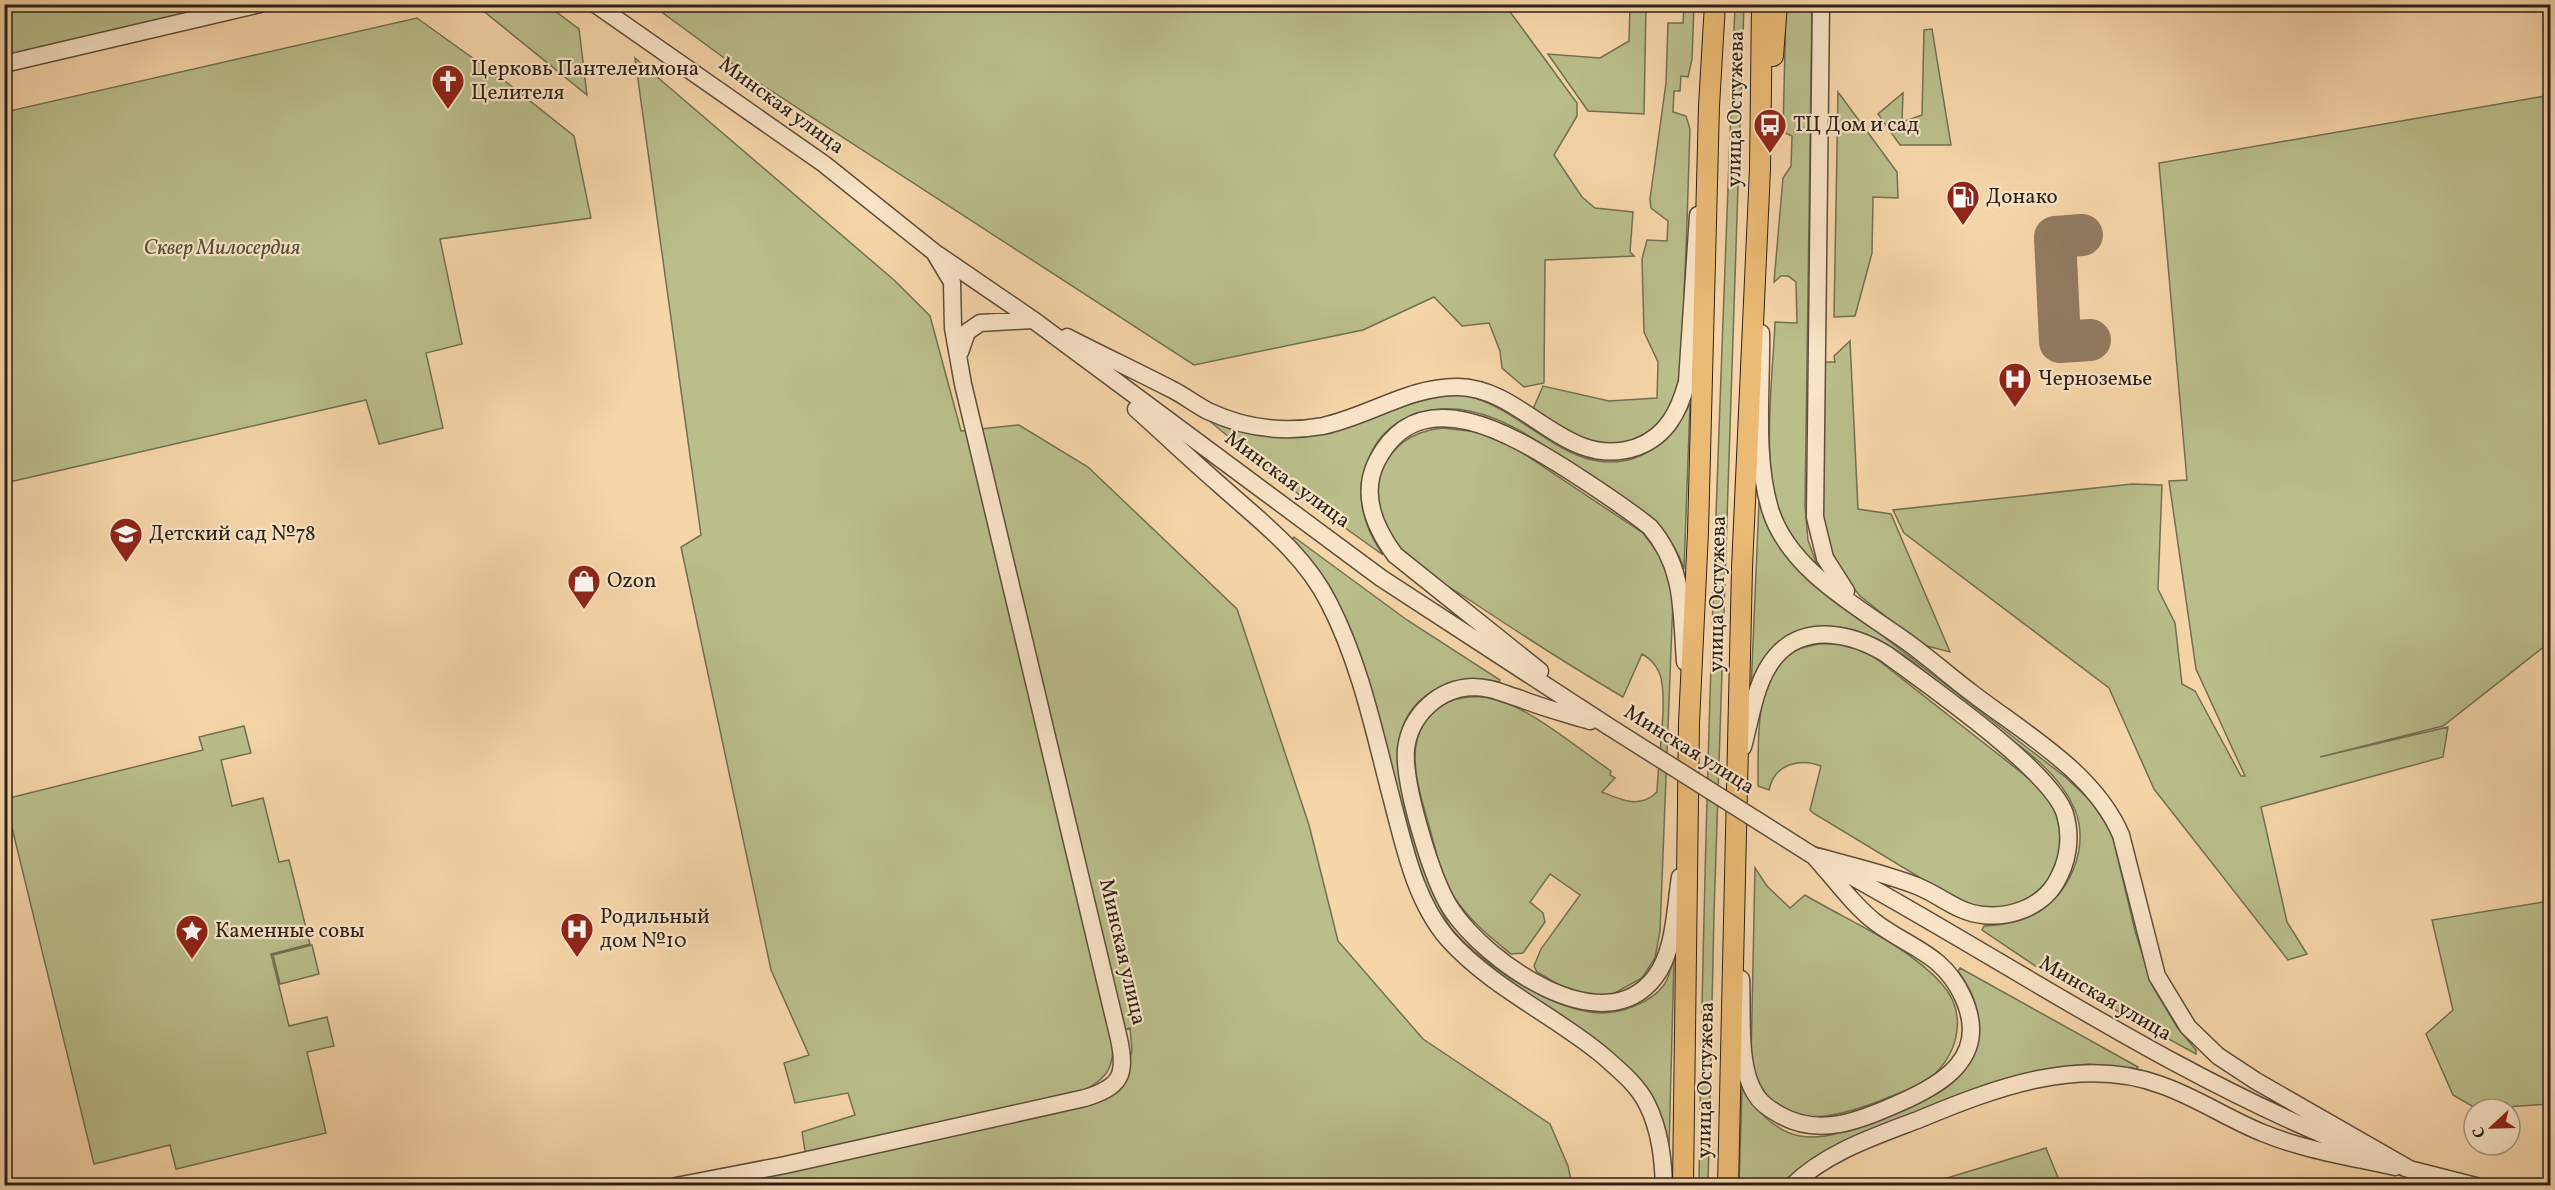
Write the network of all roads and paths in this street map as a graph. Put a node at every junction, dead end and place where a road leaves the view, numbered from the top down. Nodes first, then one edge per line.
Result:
1 (260, 4) edge
2 (595, 4) edge
3 (1708, 4) edge
4 (1715, 4) edge
5 (1762, 4) edge
6 (1777, 4) edge
7 (1821, 4) edge
8 (4, 64) edge
9 (1709, 106) junction
10 (1760, 169) junction
11 (934, 252) junction
12 (1032, 320) junction
13 (1066, 346) junction
14 (960, 353) junction
15 (1877, 621) junction
16 (1689, 723) junction
17 (1608, 726) junction
18 (1739, 760) junction
19 (1688, 832) junction
20 (1812, 855) junction
21 (1736, 877) junction
22 (2413, 1171) junction
23 (676, 1185) edge
24 (1664, 1185) edge
25 (1683, 1185) edge
26 (1728, 1185) edge
27 (1792, 1185) edge
28 (2476, 1185) edge

1 - 8 street
2 - 11 street, Минская улица
3 - 9 main road
4 - 9 main road, улица Остужева
5 - 10 main road, улица Остужева
6 - 10 main road
7 - 15 street
9 - 12 street
9 - 16 main road, улица Остужева
10 - 15 street
10 - 18 main road, улица Остужева
11 - 12 street, Минская улица
11 - 14 street, Минская улица
12 - 13 street, Минская улица
12 - 14 street
13 - 17 street, Минская улица
13 - 24 street
14 - 23 street, Минская улица
15 - 22 street
16 - 17 street
16 - 19 main road, улица Остужева
17 - 19 street
17 - 20 street, Минская улица, bridge
18 - 20 street
18 - 21 main road, улица Остужева
19 - 25 main road, улица Остужева
20 - 21 street
20 - 22 street, Минская улица
21 - 26 main road, улица Остужева
22 - 27 street
22 - 28 street, Минская улица

